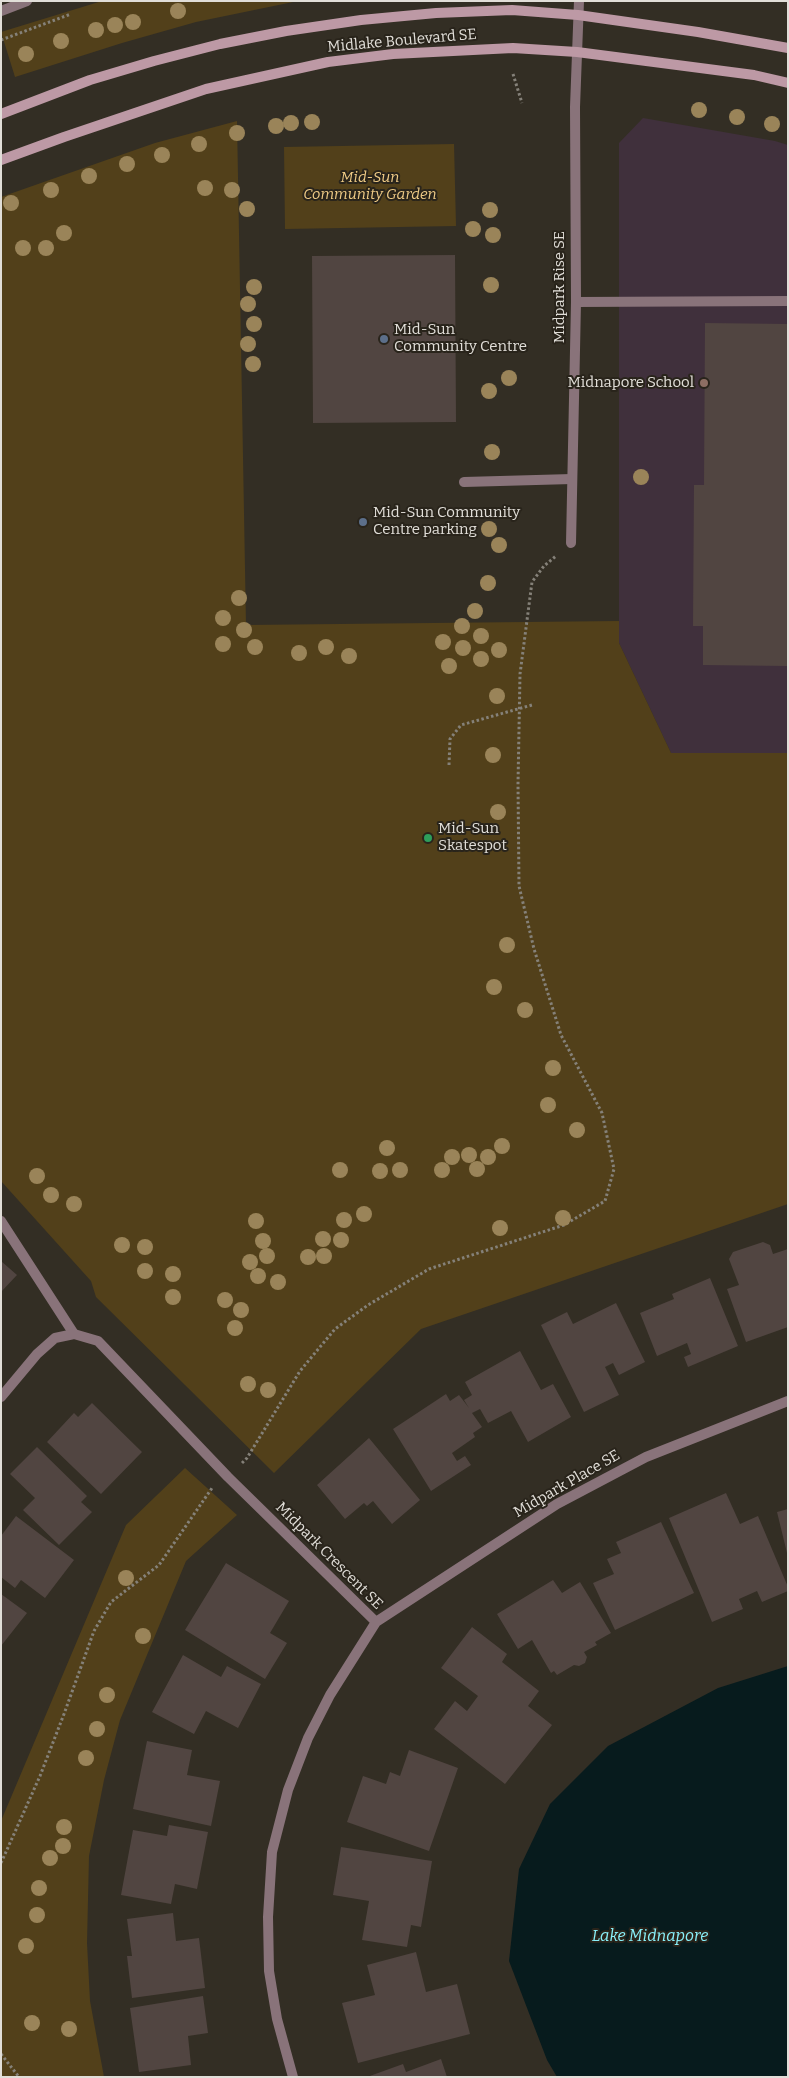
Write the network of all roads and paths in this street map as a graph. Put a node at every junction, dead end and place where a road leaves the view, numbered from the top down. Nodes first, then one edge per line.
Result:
1 (27, 1) edge
2 (579, 1) edge
3 (1, 11) edge
4 (71, 14) dead end
5 (578, 15) junction
6 (1, 40) edge
7 (788, 48) edge
8 (577, 52) junction
9 (513, 74) dead end
10 (788, 83) edge
11 (522, 103) dead end
12 (1, 114) edge
13 (1, 160) edge
14 (788, 301) edge
15 (576, 302) junction
16 (572, 479) junction
17 (464, 482) dead end
18 (571, 543) joint
19 (532, 705) dead end
20 (519, 709) junction
21 (449, 765) dead end
22 (1, 1221) edge
23 (74, 1334) junction
24 (1, 1397) edge
25 (788, 1402) edge
26 (228, 1477) junction
27 (376, 1622) junction
28 (1, 1864) edge
29 (1, 2054) edge
30 (19, 2077) edge
31 (292, 2077) edge

1 - 3 street
2 - 5 street, Midpark Rise SE
4 - 6 path
5 - 7 street, Midlake Boulevard SE
5 - 8 street, Midpark Rise SE
5 - 12 street, Midlake Boulevard SE
8 - 10 street, Midlake Boulevard SE
8 - 13 street, Midlake Boulevard SE
8 - 15 street, Midpark Rise SE
9 - 11 path
14 - 15 street
15 - 16 street, Midpark Rise SE
16 - 17 street
16 - 18 street, Midpark Rise SE
18 - 20 path
19 - 20 path
20 - 21 path
20 - 26 path
22 - 23 street
23 - 24 street
23 - 26 street, Midpark Crescent SE
25 - 27 street, Midpark Place SE
26 - 27 street, Midpark Crescent SE
26 - 28 path
27 - 31 street, Midpark Crescent SE
29 - 30 path

